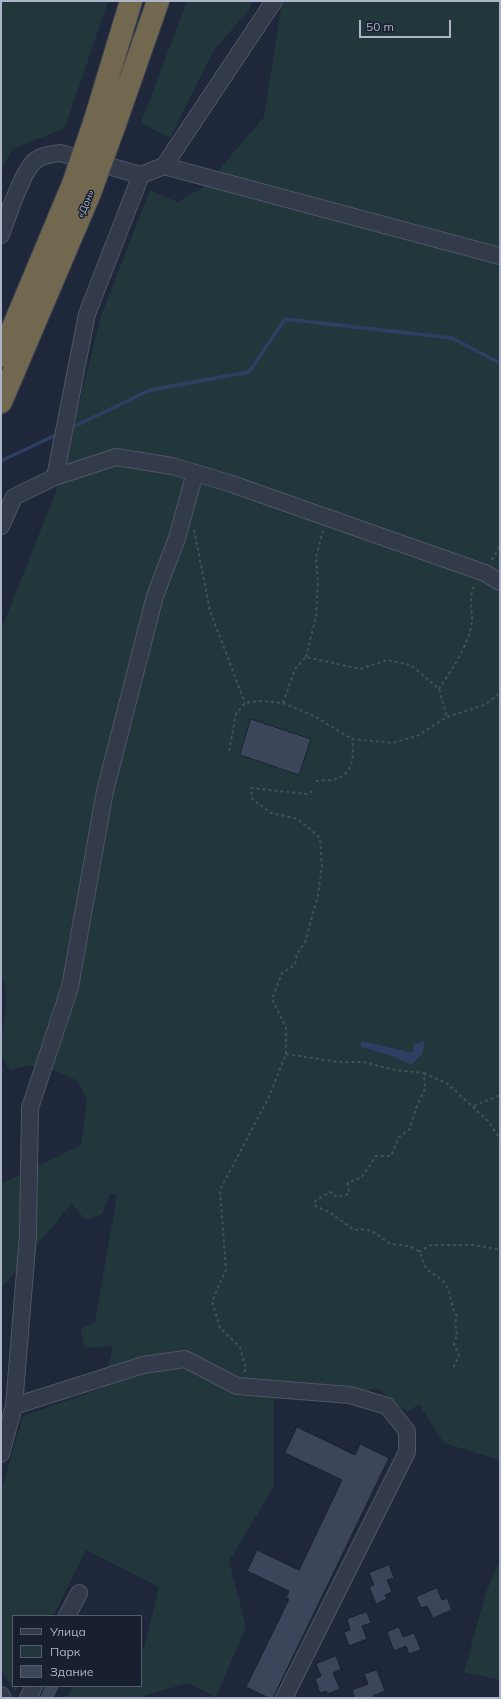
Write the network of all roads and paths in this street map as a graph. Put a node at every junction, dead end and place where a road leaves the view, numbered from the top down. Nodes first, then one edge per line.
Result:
1 (131, 1) edge
2 (158, 1) edge
3 (274, 1) edge
4 (104, 125) junction
5 (164, 166) junction
6 (141, 175) junction
7 (82, 188) junction
8 (1, 234) edge
9 (500, 256) edge
10 (1, 356) edge
11 (1, 402) edge
12 (195, 473) junction
13 (55, 477) junction
14 (185, 508) junction
15 (327, 517) junction
16 (1, 526) edge
17 (500, 546) edge
18 (485, 573) junction
19 (500, 582) edge
20 (306, 657) junction
21 (439, 689) junction
22 (500, 690) edge
23 (245, 703) junction
24 (283, 703) junction
25 (447, 717) junction
26 (352, 739) junction
27 (229, 751) dead end
28 (316, 781) dead end
29 (315, 790) dead end
30 (286, 1054) junction
31 (424, 1073) junction
32 (500, 1096) edge
33 (474, 1106) junction
34 (500, 1139) edge
35 (500, 1250) edge
36 (419, 1252) junction
37 (452, 1370) dead end
38 (238, 1386) junction
39 (10, 1405) edge
40 (1, 1454) edge
41 (79, 1593) dead end
42 (68, 1615) edge
43 (34, 1687) edge
44 (1, 1695) edge
45 (3, 1698) edge
46 (28, 1698) edge
47 (284, 1698) edge

1 - 4 highway, «Дон»
2 - 4 highway, «Дон»
3 - 5 street
4 - 7 highway, «Дон», bridge
5 - 6 street
5 - 9 street
6 - 8 street
6 - 13 street
7 - 10 highway, «Дон»
7 - 11 highway, «Дон»
12 - 13 street
12 - 14 street
12 - 15 street
13 - 16 street
14 - 23 path
14 - 39 street
15 - 18 street
15 - 20 path
17 - 18 path
18 - 19 street
18 - 21 path
20 - 21 path
20 - 24 path
21 - 25 path
22 - 25 path
23 - 24 path
23 - 27 path
24 - 26 path
25 - 26 path
26 - 28 path
29 - 30 path
30 - 31 path
30 - 38 path
31 - 33 path
31 - 36 path
32 - 33 path
33 - 34 path
35 - 36 path
36 - 37 path
38 - 39 street
38 - 47 street
39 - 40 street
41 - 42 street
43 - 46 street
44 - 45 street

